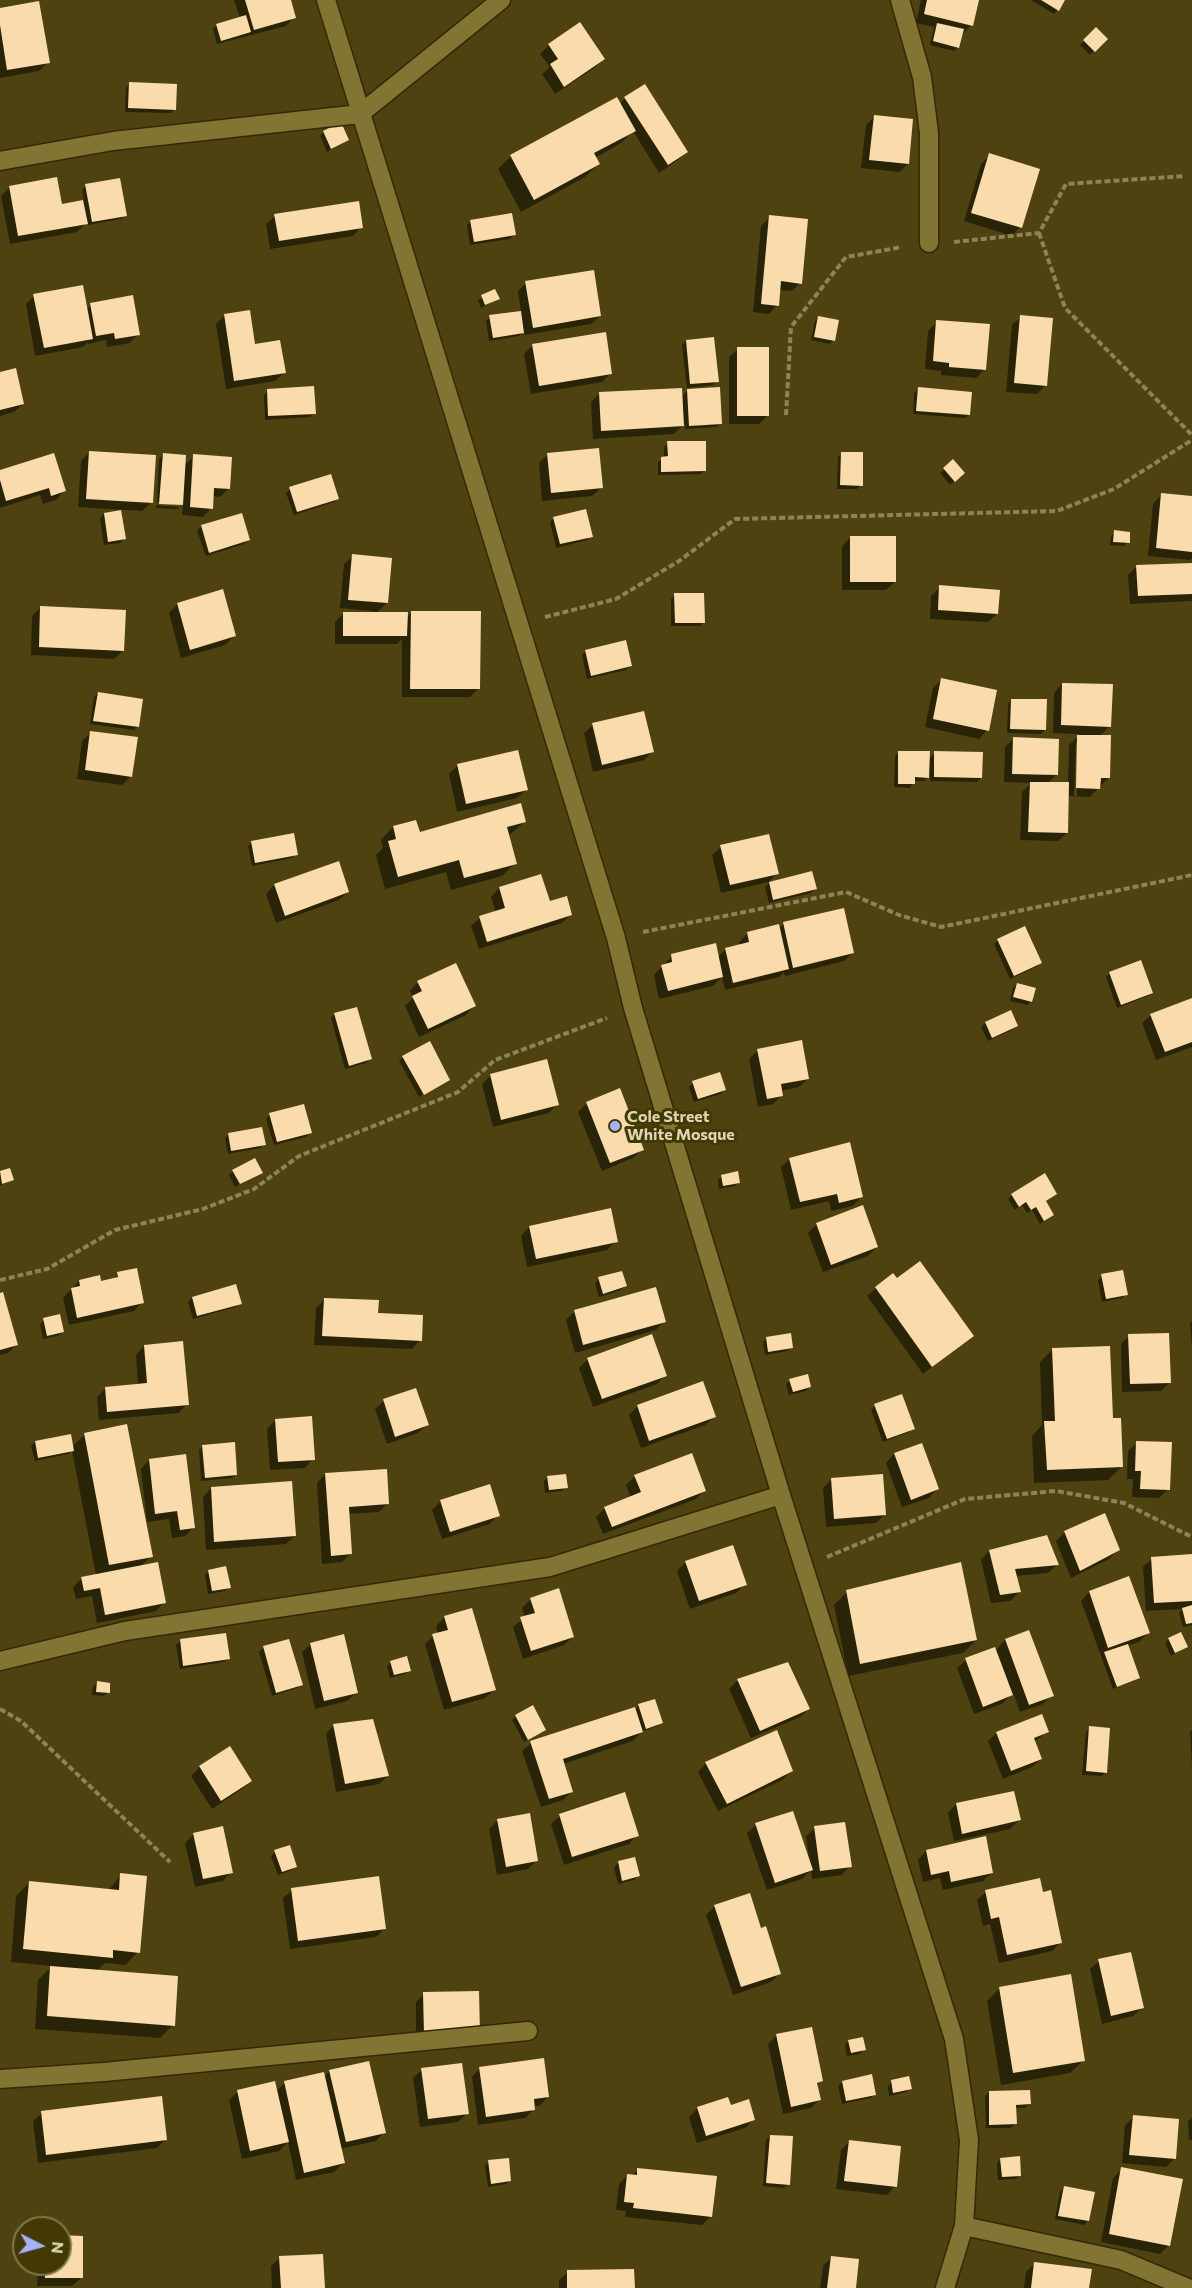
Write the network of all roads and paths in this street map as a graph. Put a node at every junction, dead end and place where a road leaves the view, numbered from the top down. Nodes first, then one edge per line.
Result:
1 (326, 0) edge
2 (501, 0) edge
3 (900, 0) edge
4 (360, 114) junction
5 (0, 161) edge
6 (1039, 233) dead end
7 (929, 243) dead end
8 (1192, 435) edge
9 (1192, 440) edge
10 (518, 623) junction
11 (1192, 875) edge
12 (616, 938) junction
13 (633, 1008) junction
14 (0, 1280) edge
15 (781, 1496) junction
16 (1192, 1537) edge
17 (804, 1566) junction
18 (0, 1661) edge
19 (0, 1709) edge
20 (170, 1862) dead end
21 (528, 2031) dead end
22 (0, 2079) edge
23 (964, 2226) junction
24 (945, 2288) edge
25 (1188, 2288) edge

1 - 4 street
2 - 4 street
3 - 7 street
4 - 5 street
4 - 10 street
6 - 8 path
9 - 10 path
10 - 12 street
11 - 12 path
12 - 13 street
13 - 14 path
13 - 15 street
15 - 17 street
15 - 18 street
16 - 17 path
17 - 23 street
19 - 20 path
21 - 22 street
23 - 24 street
23 - 25 street

